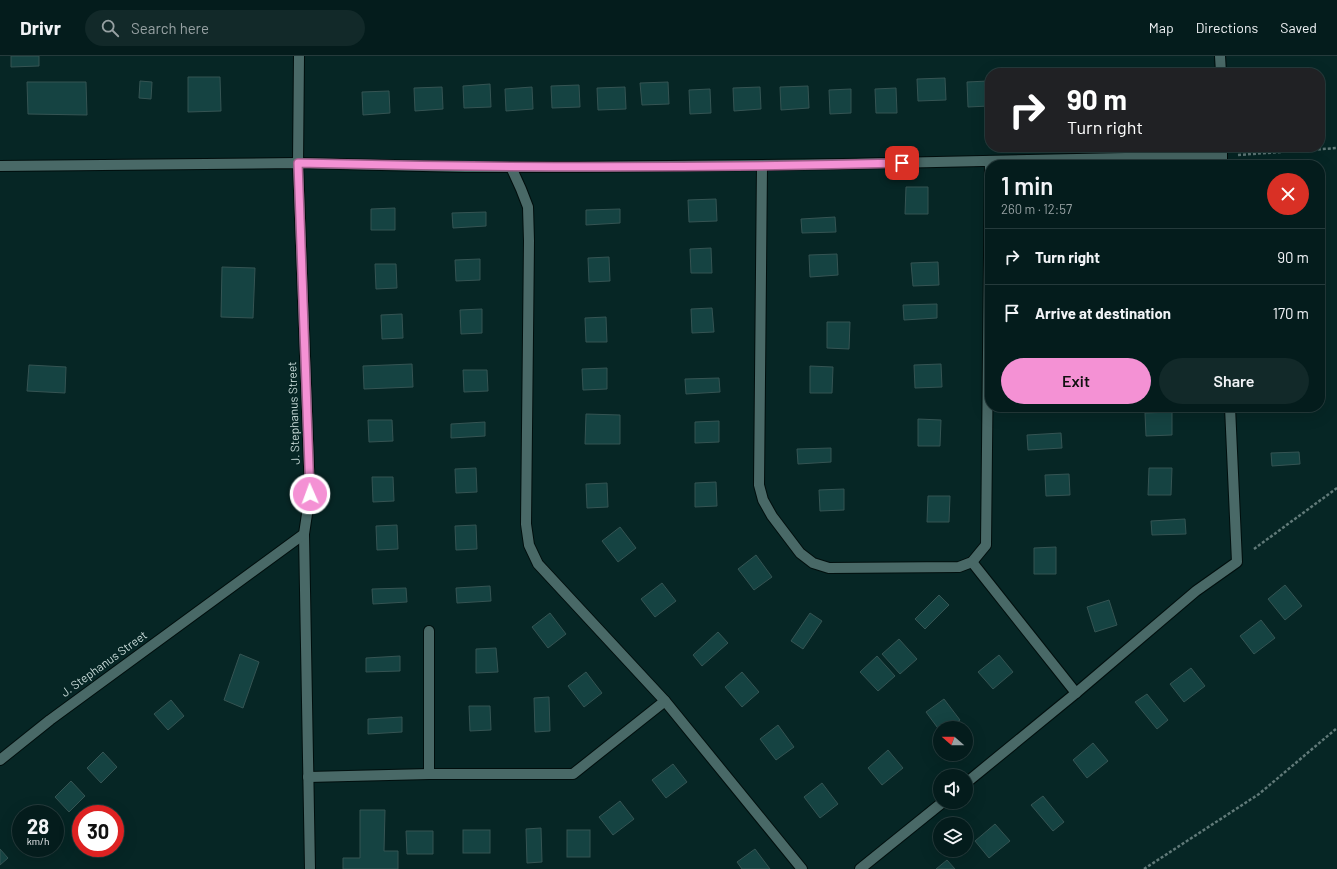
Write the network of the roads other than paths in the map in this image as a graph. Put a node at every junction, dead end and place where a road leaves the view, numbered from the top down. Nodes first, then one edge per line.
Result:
1 (298, 56) edge
2 (1220, 56) edge
3 (1221, 68) edge
4 (1222, 156) edge
5 (1036, 160) edge
6 (985, 161) edge
7 (298, 163) junction
8 (762, 165) junction
9 (0, 166) edge
10 (511, 167) junction
11 (987, 412) edge
12 (1230, 412) edge
13 (304, 534) junction
14 (972, 562) junction
15 (428, 630) dead end
16 (1076, 693) junction
17 (665, 701) junction
18 (0, 760) edge
19 (429, 774) junction
20 (308, 777) junction
21 (973, 777) edge
22 (934, 809) edge
23 (310, 869) edge
24 (802, 869) edge
25 (860, 869) edge

1 - 7 street, J. Stephanus Street
2 - 3 street
4 - 5 street
6 - 8 street
7 - 9 street
7 - 10 street
7 - 13 street, J. Stephanus Street
8 - 10 street
8 - 14 street
10 - 17 street
11 - 14 street
12 - 16 street
13 - 18 street, J. Stephanus Street
13 - 20 street
14 - 16 street
15 - 19 street
16 - 21 street
17 - 19 street
17 - 24 street
19 - 20 street
20 - 23 street
22 - 25 street

